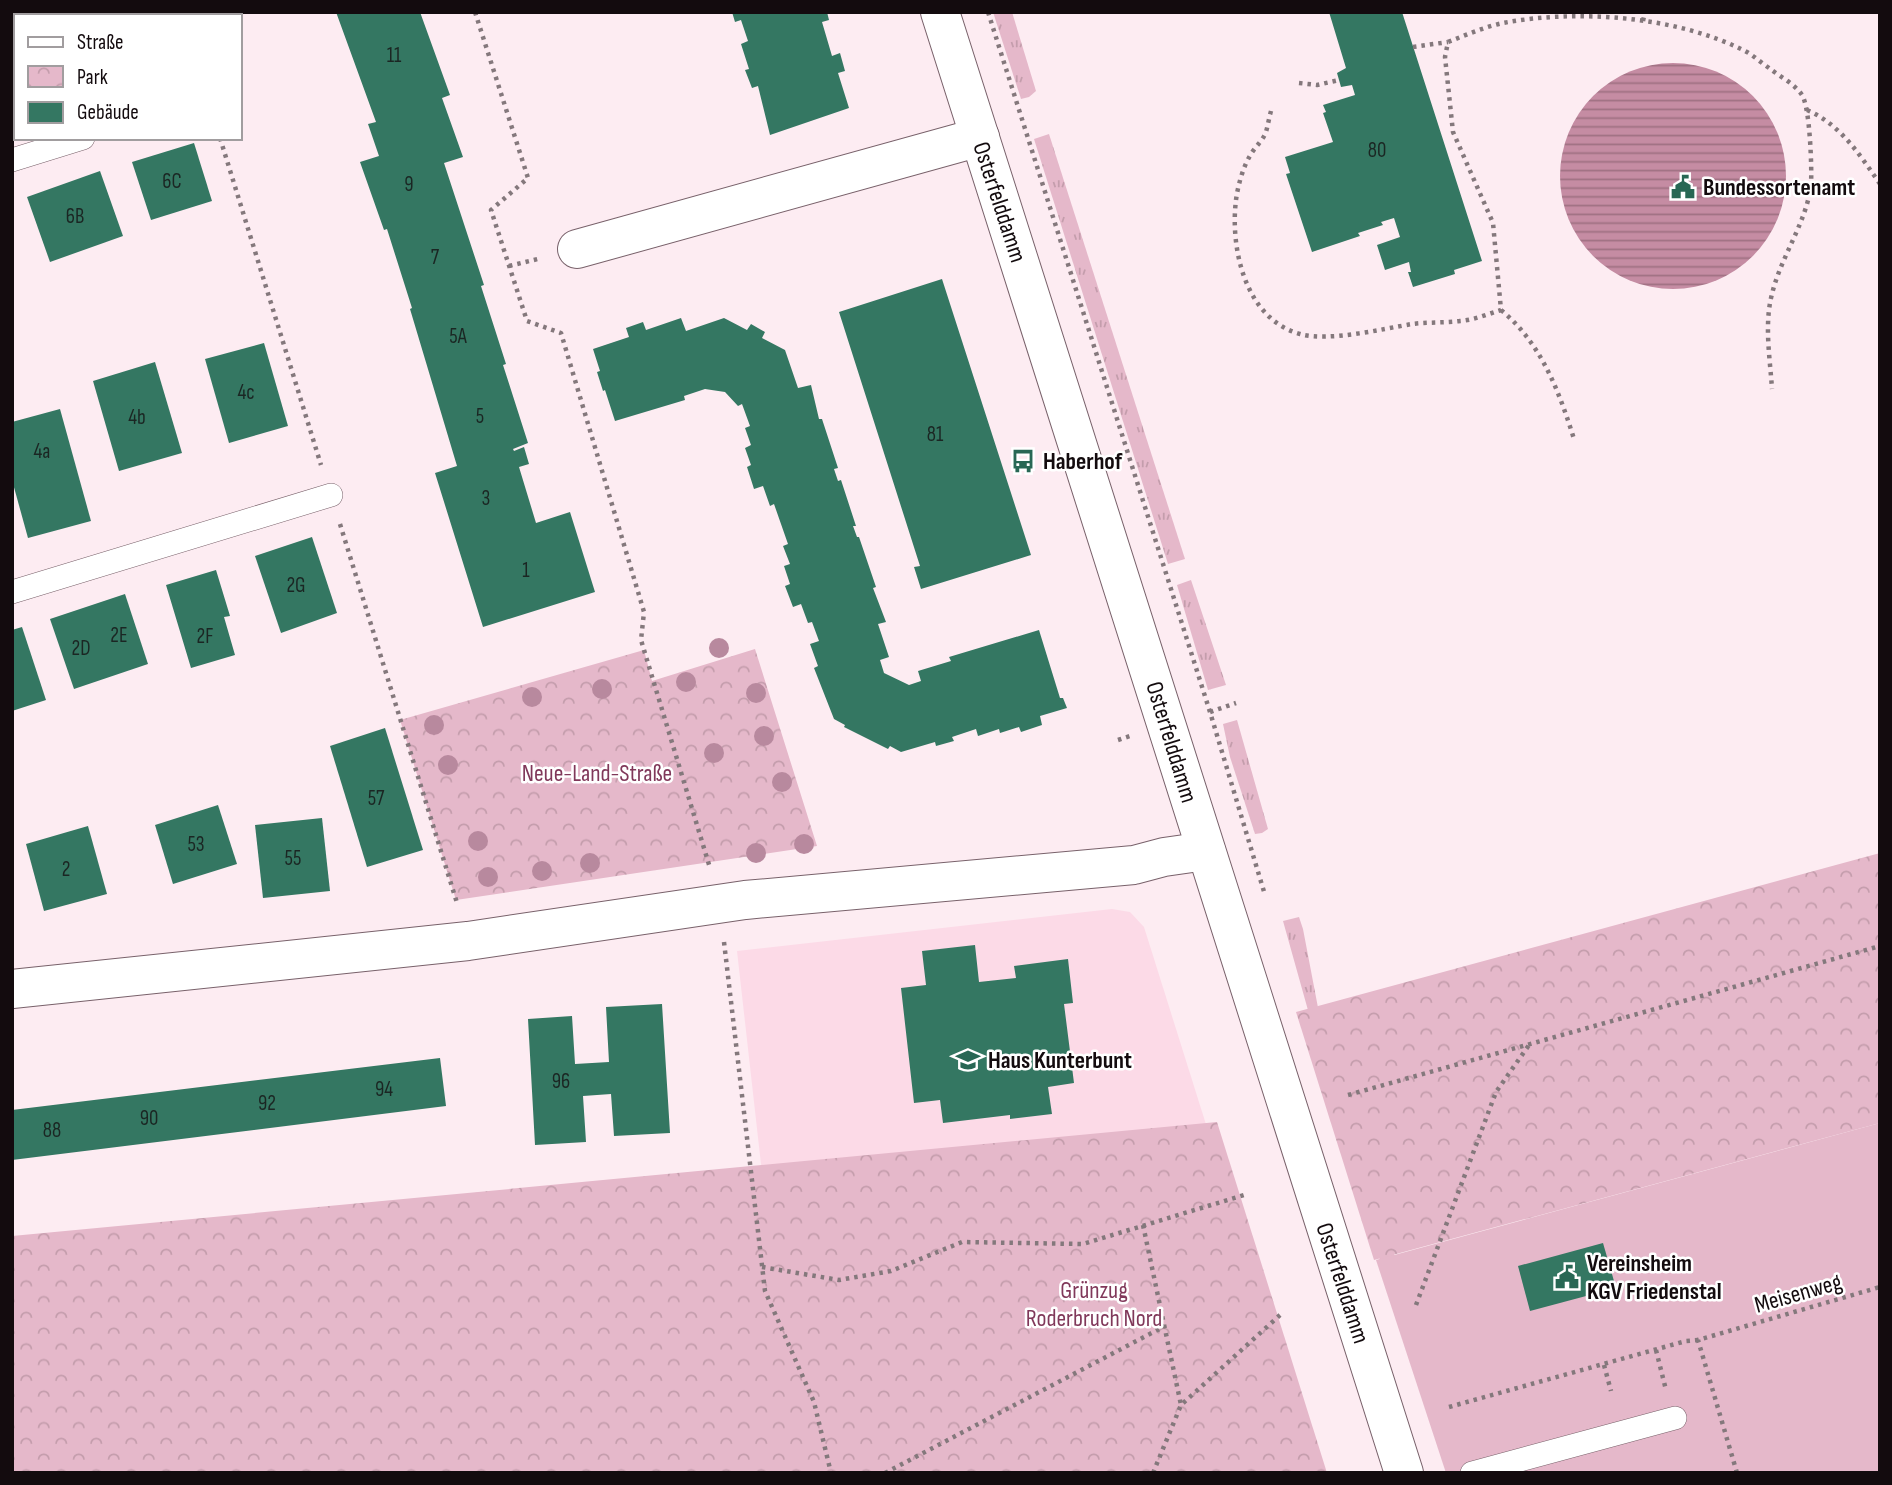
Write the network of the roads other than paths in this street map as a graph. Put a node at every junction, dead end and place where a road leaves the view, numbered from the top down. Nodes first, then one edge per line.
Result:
1 (940, 12) edge
2 (980, 137) junction
3 (77, 140) edge
4 (12, 160) edge
5 (577, 249) dead end
6 (331, 495) road end
7 (12, 592) edge
8 (1206, 851) junction
9 (12, 989) edge
10 (1675, 1418) road end
11 (1404, 1473) edge
12 (1472, 1473) edge

1 - 2 street, Osterfelddamm
2 - 5 street
2 - 8 street, Osterfelddamm
3 - 4 lane
6 - 7 lane
8 - 9 street
8 - 11 street, Osterfelddamm
10 - 12 lane

